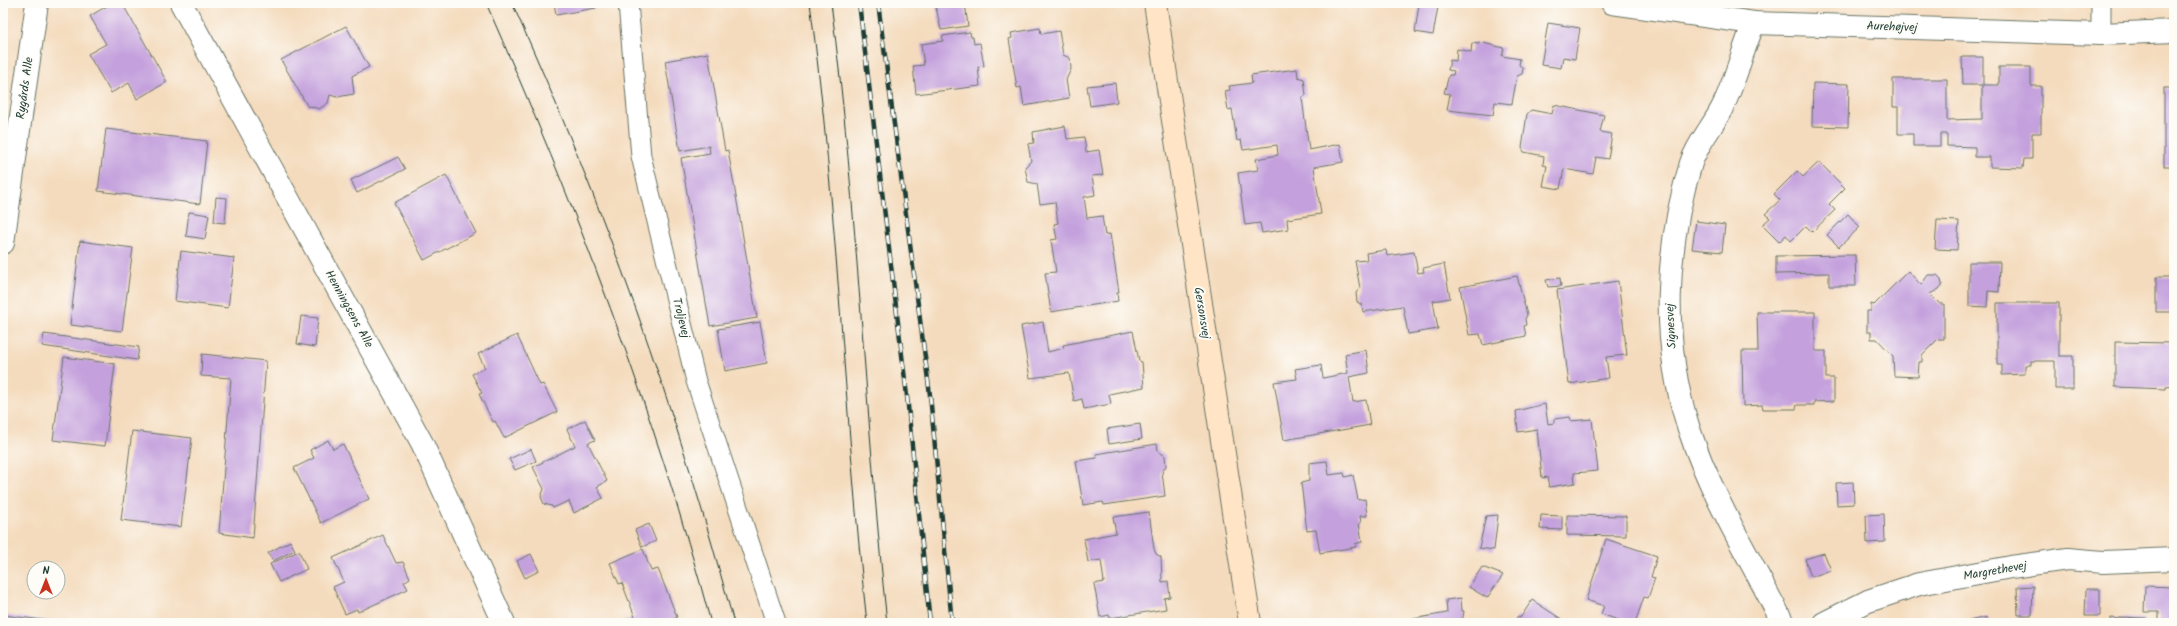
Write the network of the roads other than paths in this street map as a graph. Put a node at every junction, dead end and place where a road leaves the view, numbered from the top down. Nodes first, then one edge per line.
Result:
1 (37, 3) edge
2 (180, 3) edge
3 (628, 3) edge
4 (1155, 3) edge
5 (1612, 3) edge
6 (2101, 3) edge
7 (1754, 23) junction
8 (2174, 31) edge
9 (2101, 34) junction
10 (3, 244) edge
11 (2174, 559) edge
12 (504, 623) edge
13 (776, 623) edge
14 (1250, 623) edge
15 (1783, 623) edge
16 (1824, 623) edge

1 - 10 street, Rygårds Alle
2 - 12 street, Henningsens Alle
3 - 13 lane, Troljevej
4 - 14 street, Gersonsvej
5 - 7 street, Aurehøjvej
6 - 9 lane
7 - 9 street, Aurehøjvej
7 - 15 street, Signesvej
8 - 9 street, Aurehøjvej
11 - 16 street, Margrethevej

